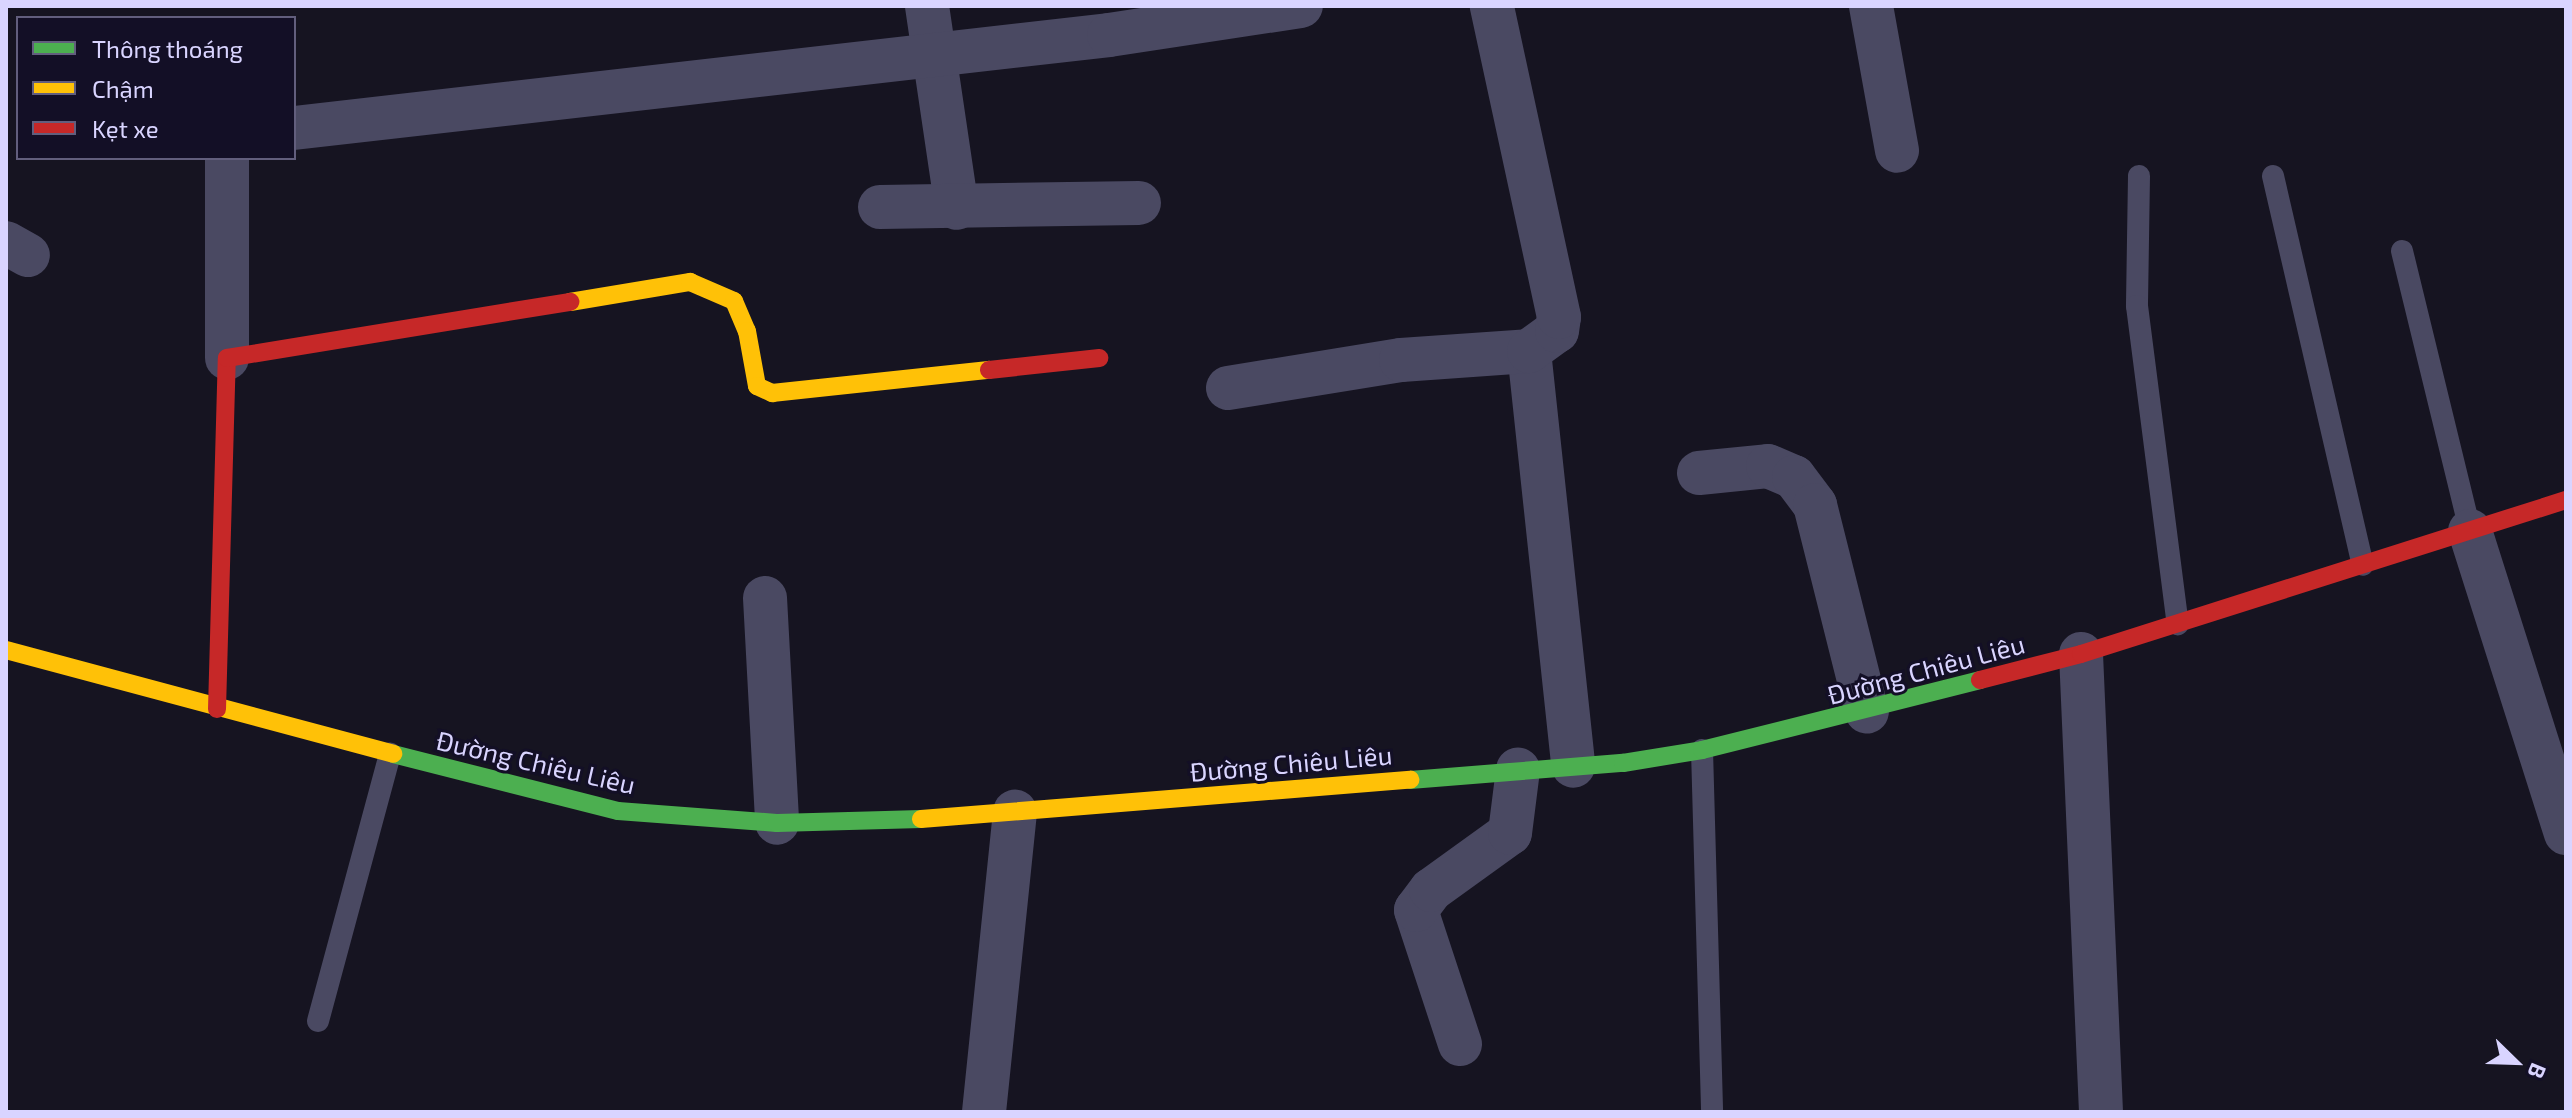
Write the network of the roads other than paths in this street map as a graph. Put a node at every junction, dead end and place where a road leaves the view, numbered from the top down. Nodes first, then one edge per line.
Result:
1 (927, 6) edge
2 (1301, 6) edge
3 (1492, 6) edge
4 (1871, 6) edge
5 (1236, 12) edge
6 (938, 55) junction
7 (296, 128) edge
8 (1897, 151) dead end
9 (227, 160) edge
10 (2139, 176) dead end
11 (2273, 176) dead end
12 (1139, 203) dead end
13 (880, 207) dead end
14 (957, 208) junction
15 (2402, 251) dead end
16 (1529, 351) junction
17 (227, 358) junction
18 (1099, 358) dead end
19 (1228, 388) dead end
20 (1699, 473) dead end
21 (2566, 500) edge
22 (2470, 531) junction
23 (2363, 565) junction
24 (765, 598) dead end
25 (2178, 624) junction
26 (6, 650) edge
27 (2081, 654) junction
28 (217, 709) junction
29 (1867, 712) junction
30 (1702, 750) junction
31 (390, 754) junction
32 (1573, 766) junction
33 (1518, 770) junction
34 (1015, 812) junction
35 (777, 823) junction
36 (2566, 833) edge
37 (318, 1021) dead end
38 (1460, 1044) dead end
39 (984, 1112) edge
40 (1712, 1112) edge
41 (2101, 1112) edge

1 - 6 street
2 - 5 street
3 - 16 street
4 - 8 street
5 - 6 street
6 - 7 street
6 - 14 street
9 - 17 street
10 - 25 lane
11 - 23 lane
12 - 14 street
13 - 14 street
15 - 22 lane
16 - 19 street
16 - 32 street
17 - 18 street
17 - 28 street
20 - 29 street
21 - 22 street, Đường Chiêu Liêu
22 - 23 street, Đường Chiêu Liêu
22 - 36 street
23 - 25 street, Đường Chiêu Liêu
24 - 35 street
25 - 27 street, Đường Chiêu Liêu
26 - 28 street, Đường Chiêu Liêu
27 - 29 street, Đường Chiêu Liêu
27 - 41 street
28 - 31 street, Đường Chiêu Liêu
29 - 30 street, Đường Chiêu Liêu
30 - 32 street, Đường Chiêu Liêu
30 - 40 lane
31 - 35 street, Đường Chiêu Liêu
31 - 37 lane
32 - 33 street, Đường Chiêu Liêu
33 - 34 street, Đường Chiêu Liêu
33 - 38 street
34 - 35 street, Đường Chiêu Liêu
34 - 39 street

